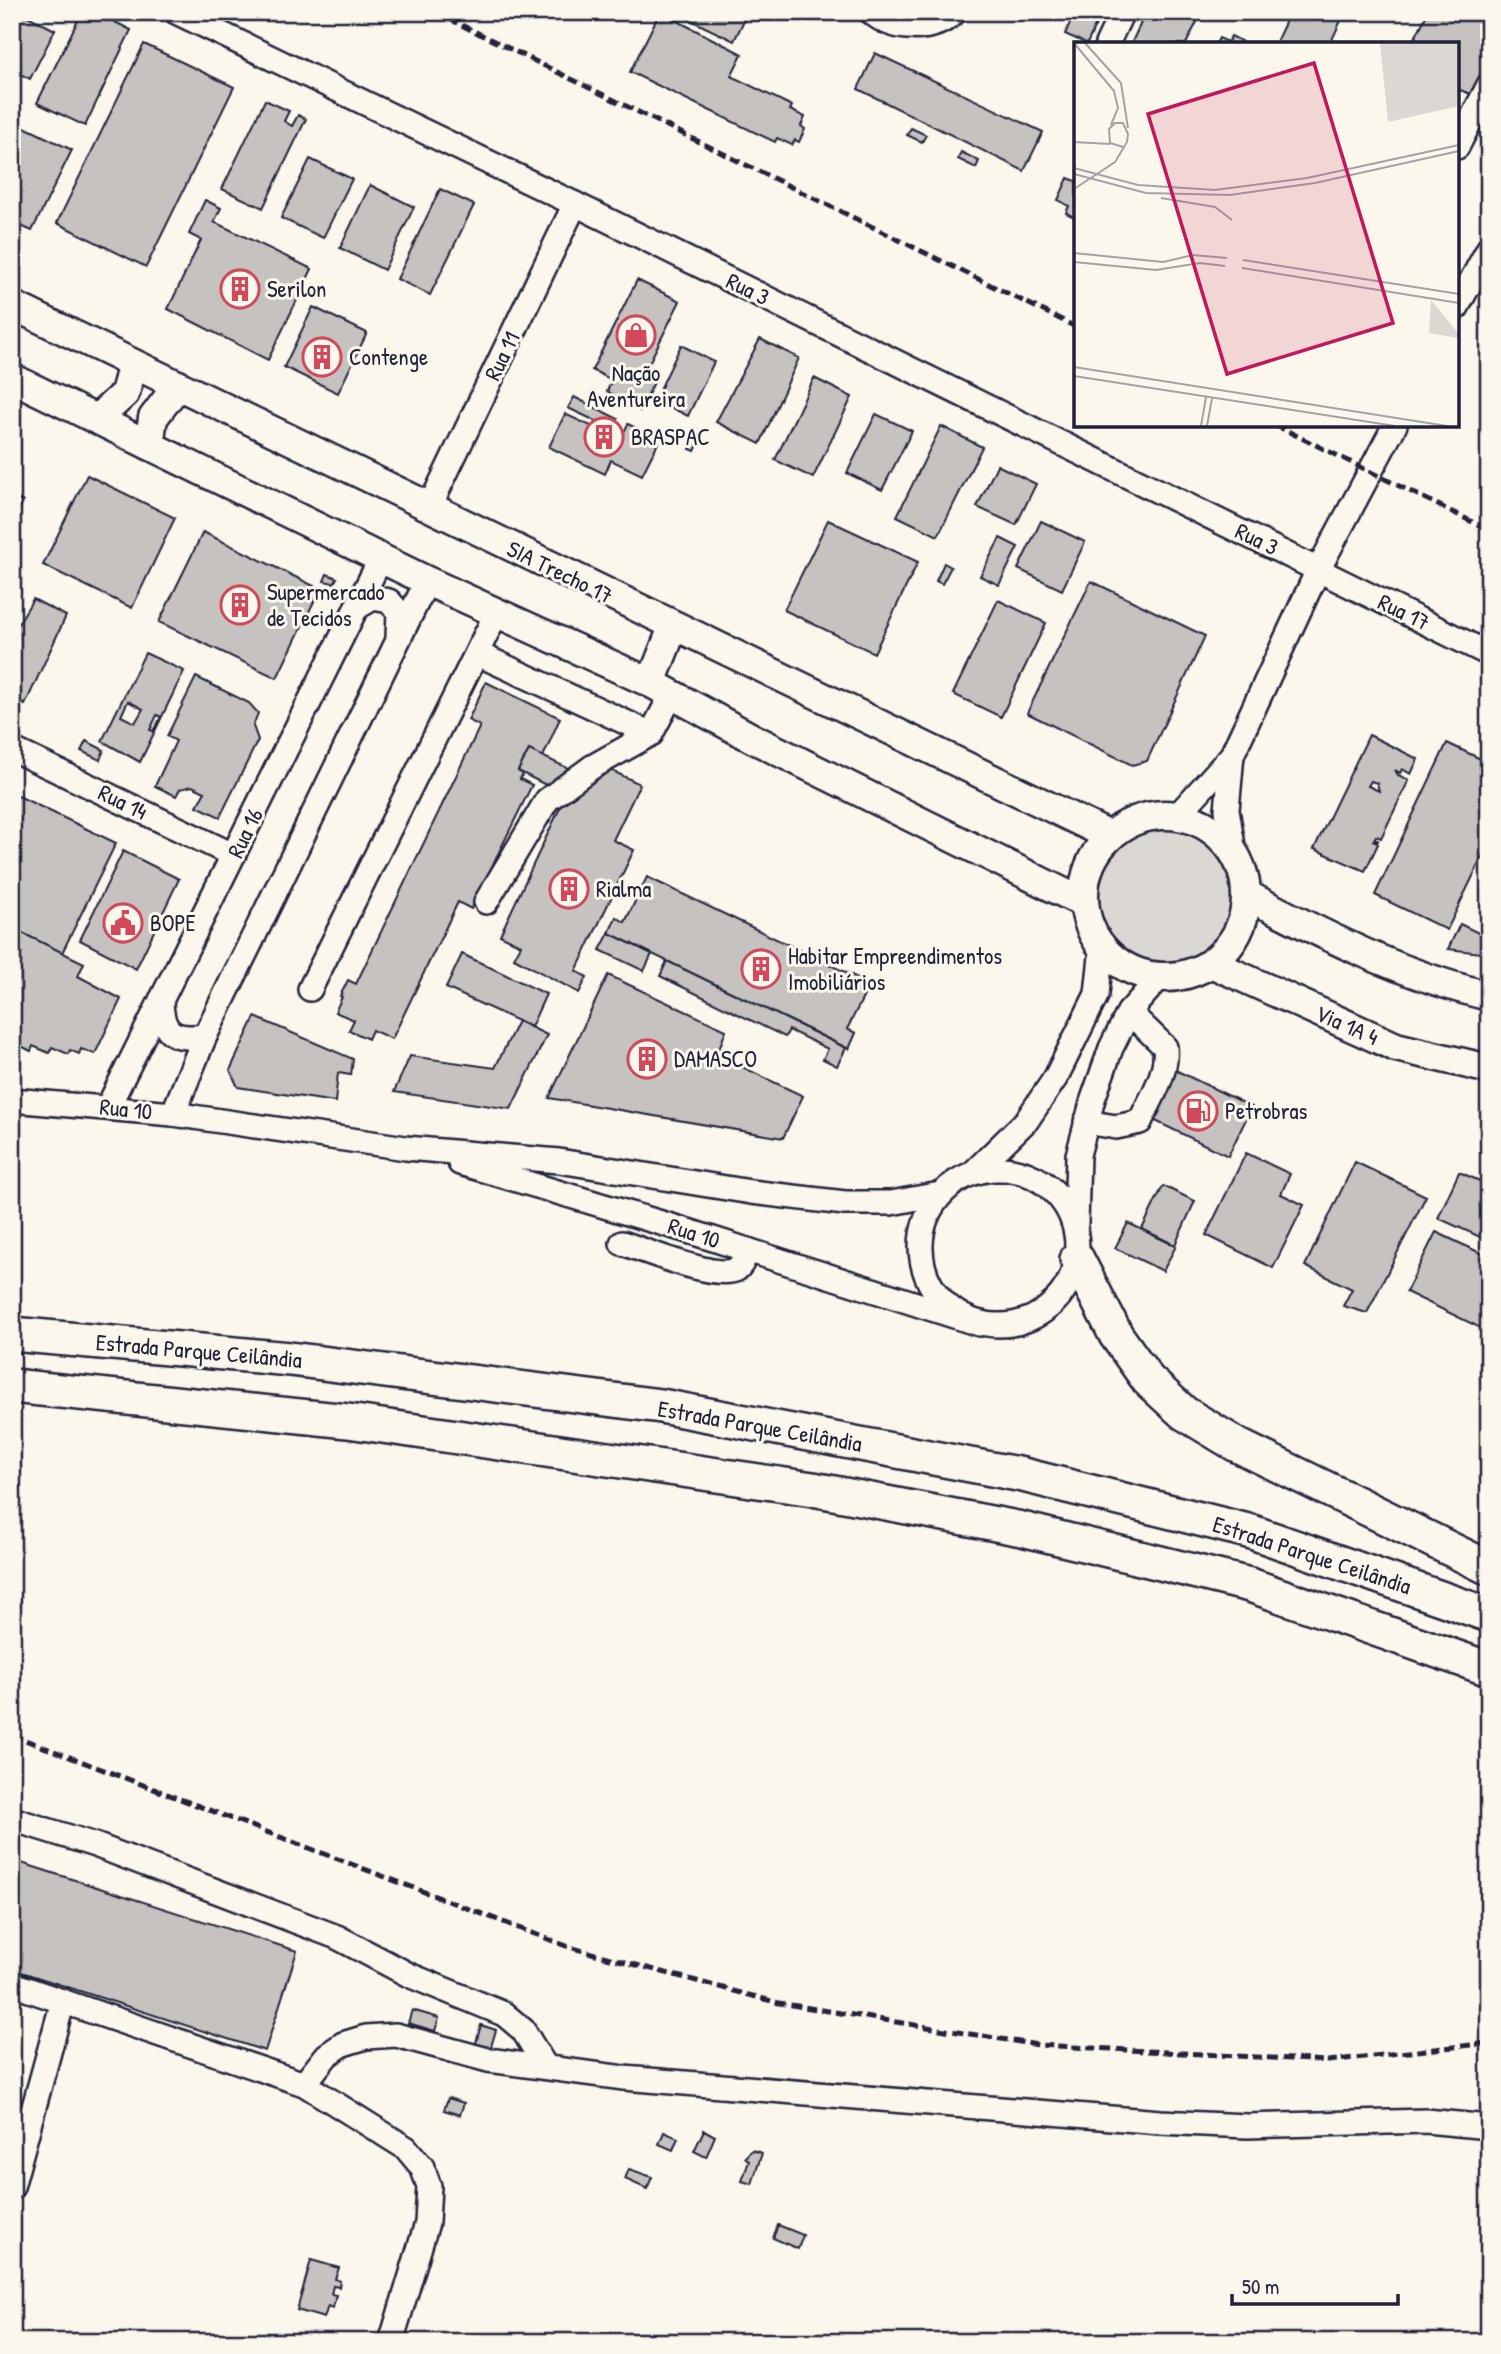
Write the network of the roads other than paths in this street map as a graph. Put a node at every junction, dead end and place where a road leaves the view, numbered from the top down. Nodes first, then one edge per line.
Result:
1 (176, 12) edge
2 (871, 12) edge
3 (955, 12) edge
4 (1122, 12) edge
5 (1108, 42) edge
6 (1489, 85) edge
7 (1459, 143) edge
8 (575, 204) junction
9 (1489, 248) edge
10 (1459, 303) edge
11 (12, 305) edge
12 (133, 364) junction
13 (12, 378) edge
14 (178, 384) junction
15 (97, 419) junction
16 (1394, 427) edge
17 (149, 445) junction
18 (429, 508) junction
19 (381, 558) junction
20 (1318, 570) junction
21 (427, 581) junction
22 (356, 608) junction
23 (497, 612) junction
24 (673, 627) junction
25 (398, 639) junction
26 (478, 654) junction
27 (1489, 654) edge
28 (662, 688) junction
29 (652, 734) junction
30 (12, 749) edge
31 (1232, 755) junction
32 (1177, 816) junction
33 (1110, 836) junction
34 (1234, 852) junction
35 (233, 855) junction
36 (1247, 895) junction
37 (486, 902) dead end
38 (1084, 903) junction
39 (1102, 947) junction
40 (1211, 963) junction
41 (1160, 977) junction
42 (310, 989) dead end
43 (1489, 996) edge
44 (161, 1000) junction
45 (1129, 1012) junction
46 (205, 1036) junction
47 (1489, 1069) edge
48 (12, 1100) edge
49 (108, 1107) junction
50 (173, 1114) junction
51 (1086, 1122) junction
52 (406, 1148) junction
53 (975, 1171) junction
54 (940, 1194) junction
55 (622, 1243) dead end
56 (1076, 1245) junction
57 (748, 1250) junction
58 (979, 1324) junction
59 (12, 1334) edge
60 (12, 1386) edge
61 (1489, 1568) edge
62 (1489, 1615) edge
63 (1489, 1669) edge
64 (12, 1819) edge
65 (12, 1984) edge
66 (63, 2001) junction
67 (545, 2066) junction
68 (304, 2084) junction
69 (1489, 2127) edge
70 (12, 2187) edge
71 (391, 2342) edge

1 - 8 street, Rua 3
2 - 3 street
4 - 5 street
6 - 7 street
8 - 18 street, Rua 11
8 - 20 street, Rua 3
9 - 10 street
11 - 12 main road, SIA Trecho 17
12 - 14 main road, SIA Trecho 17
12 - 15 main road
13 - 15 main road
14 - 17 main road
14 - 18 main road, SIA Trecho 17
15 - 17 main road
16 - 20 street
17 - 19 main road
18 - 24 main road, SIA Trecho 17
19 - 21 main road
19 - 22 street, Rua 16
20 - 27 street, Rua 17
20 - 31 street
21 - 23 main road
21 - 25 street
22 - 25 street
22 - 35 street, Rua 16
23 - 26 street
23 - 28 main road
24 - 28 main road
24 - 33 main road, SIA Trecho 17
25 - 46 street
26 - 29 street
26 - 42 street
28 - 29 street
28 - 38 main road
29 - 37 street
30 - 35 street, Rua 14
31 - 32 street
31 - 34 street
32 - 33 main road
32 - 34 main road
33 - 38 main road
34 - 36 main road
35 - 44 street, Rua 16
36 - 40 main road
36 - 43 main road
38 - 39 main road
39 - 41 main road
39 - 53 street
40 - 41 main road
40 - 47 main road, Via 1A 4
41 - 45 street
44 - 46 street
44 - 49 street, Rua 16
45 - 51 street
45 - 51 street
46 - 50 street
48 - 49 street, Rua 10
49 - 50 street, Rua 10
50 - 52 street, Rua 10
51 - 56 street
52 - 54 street, Rua 10
52 - 57 street, Rua 10
53 - 54 street
53 - 56 street
54 - 58 street
55 - 57 street
56 - 58 street
56 - 61 highway
57 - 58 street, Rua 10
59 - 62 highway, Estrada Parque Ceilândia
60 - 63 highway
64 - 67 street
65 - 66 street
66 - 68 street
66 - 70 street
67 - 68 street
67 - 69 street
68 - 71 street

